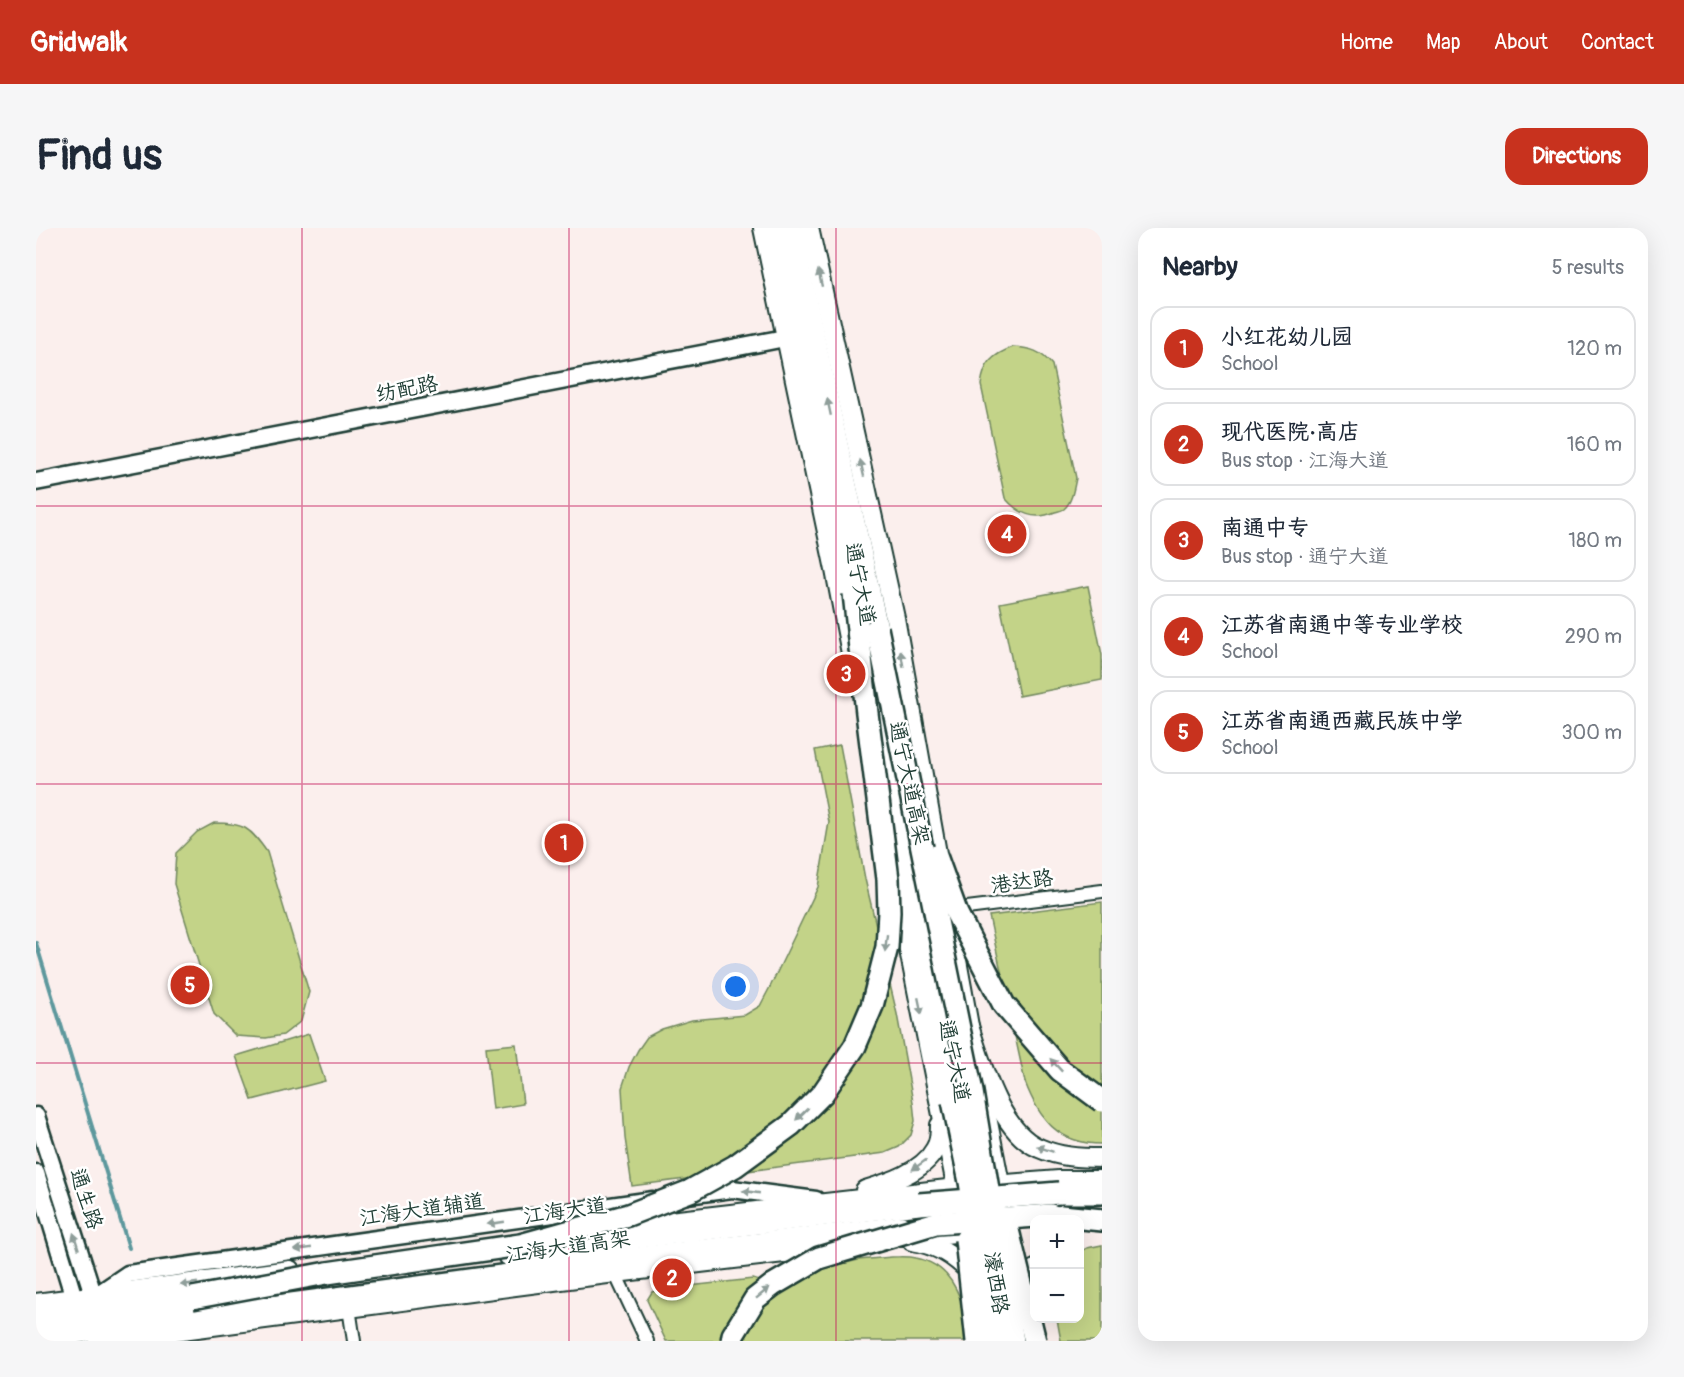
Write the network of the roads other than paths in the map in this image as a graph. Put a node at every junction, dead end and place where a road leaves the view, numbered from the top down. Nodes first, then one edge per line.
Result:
1 (763, 228) edge
2 (774, 228) edge
3 (790, 228) edge
4 (809, 228) edge
5 (785, 338) junction
6 (36, 482) edge
7 (854, 593) junction
8 (877, 628) junction
9 (1102, 891) edge
10 (948, 911) junction
11 (969, 1026) junction
12 (945, 1097) junction
13 (1102, 1101) edge
14 (36, 1116) edge
15 (1102, 1158) edge
16 (36, 1173) edge
17 (1102, 1180) edge
18 (1001, 1184) junction
19 (956, 1188) junction
20 (1102, 1193) edge
21 (830, 1202) junction
22 (1102, 1214) edge
23 (1084, 1216) edge
24 (1030, 1220) edge
25 (936, 1223) junction
26 (1030, 1223) edge
27 (1009, 1227) junction
28 (964, 1232) junction
29 (898, 1239) junction
30 (615, 1273) junction
31 (971, 1273) junction
32 (1030, 1287) edge
33 (94, 1297) junction
34 (74, 1298) junction
35 (192, 1298) junction
36 (36, 1303) edge
37 (349, 1308) junction
38 (36, 1318) edge
39 (199, 1335) edge
40 (36, 1338) edge
41 (1026, 1338) edge
42 (101, 1341) edge
43 (354, 1341) edge
44 (647, 1341) edge
45 (732, 1341) edge
46 (977, 1341) edge
47 (982, 1341) edge
48 (997, 1341) edge

1 - 5 main road, 通宁大道
2 - 7 highway, 通宁大道高架
8 -> 3 highway, 通宁大道高架
10 -> 4 main road, 通宁大道
5 - 6 street, 纺配路
5 -> 12 main road, 通宁大道
7 - 12 highway, 通宁大道高架, bridge
7 -> 35 highway, bridge
13 -> 8 highway, bridge
8 - 41 highway, 通宁大道高架, bridge
9 - 10 street, 港达路
10 - 11 main road, 通宁大道
15 -> 11 main road
11 - 18 main road, 通宁大道
12 - 19 main road, 通宁大道
12 -> 21 main road
12 - 46 highway, bridge
12 - 48 highway, 通宁大道高架, bridge
33 -> 14 street, 通生路
16 - 34 street, 通生路
17 - 18 main road, 江海大道
18 - 19 main road, 江海大道
18 - 27 main road, 通宁大道
19 - 21 main road, 江海大道
19 - 28 main road, 通宁大道
20 - 35 highway, 江海大道高架, bridge
21 -> 33 main road, 江海大道
21 -> 33 street, 江海大道辅道
22 - 23 highway, 江海大道高架
24 - 25 highway, 江海大道高架, bridge
25 - 40 highway, 江海大道高架, bridge
45 -> 25 highway, bridge
26 - 27 main road
27 - 28 main road
27 - 41 street, 濠西路
28 - 29 main road
28 - 31 street, 濠西路
29 - 30 main road
29 - 31 main road
30 - 37 main road
30 - 44 street
31 - 47 street, 濠西路
32 - 41 main road
33 - 34 main road, 江海大道
34 - 36 main road, 江海大道
35 - 38 highway, 江海大道高架
37 - 39 main road
37 - 43 street
39 - 42 main road

